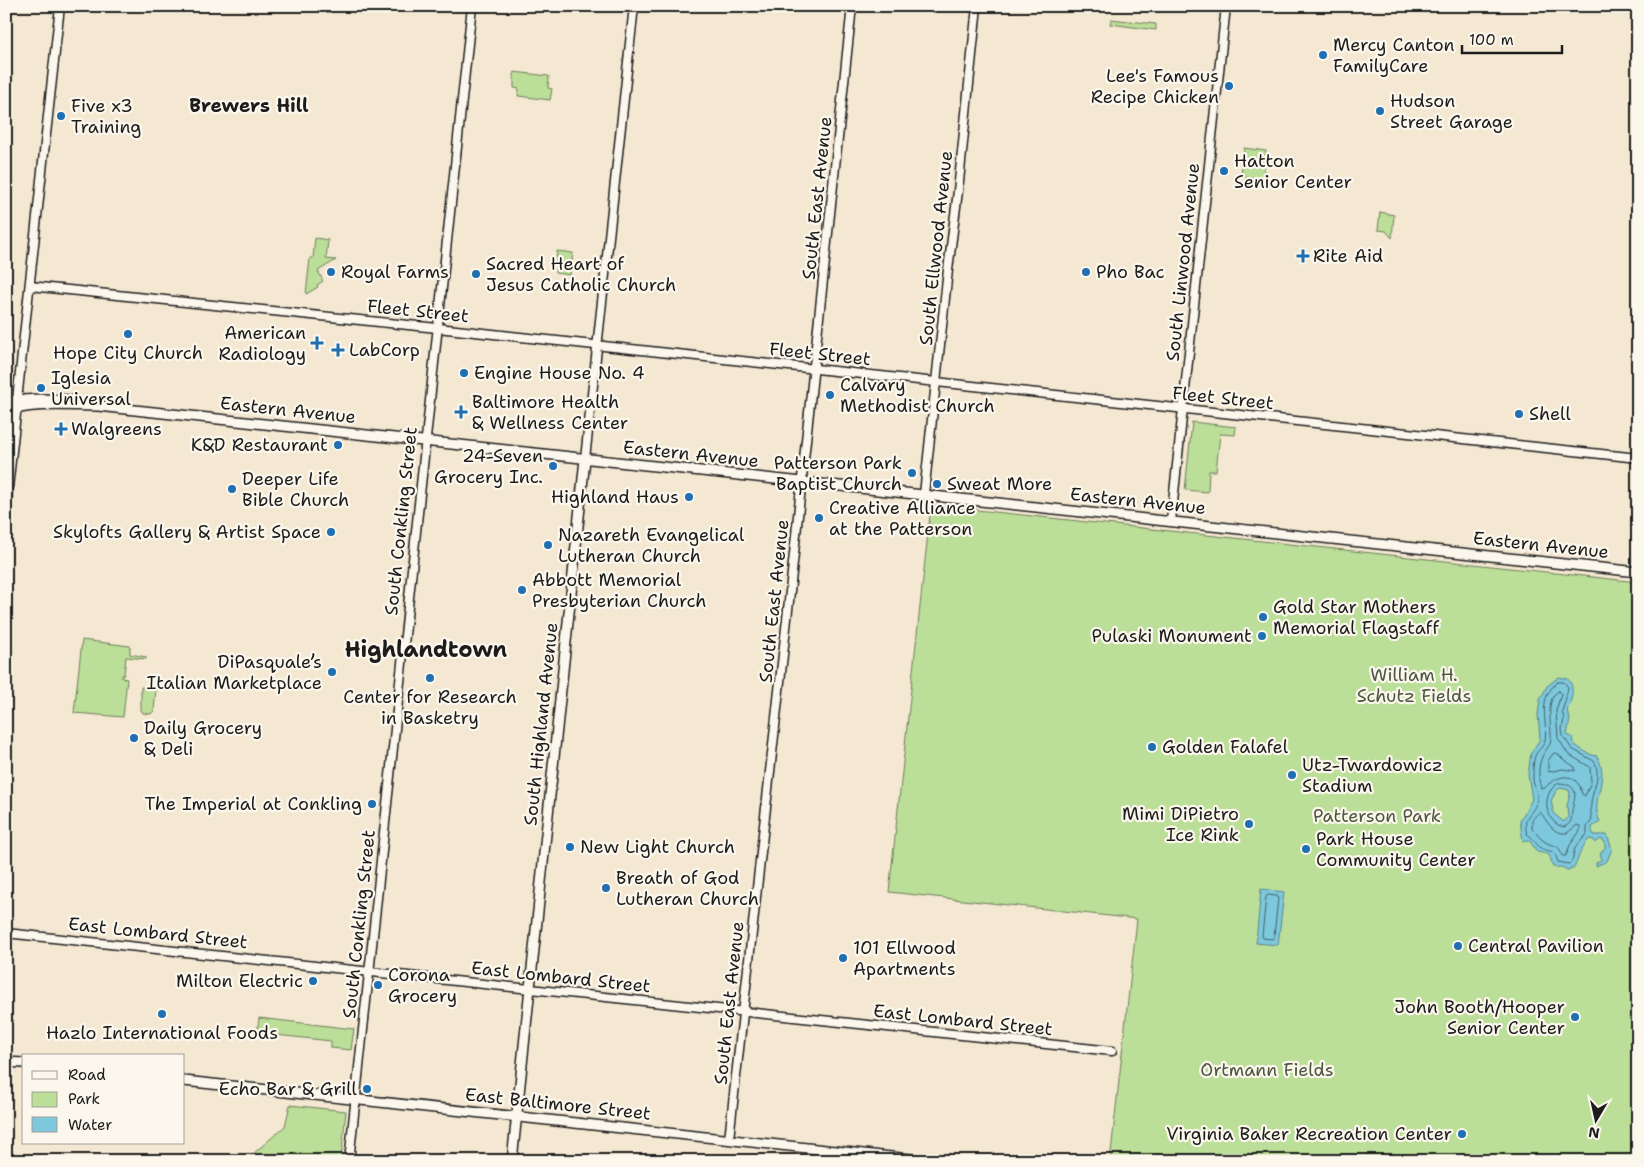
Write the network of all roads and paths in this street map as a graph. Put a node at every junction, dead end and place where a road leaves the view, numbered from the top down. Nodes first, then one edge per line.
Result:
1 (60, 6) edge
2 (472, 6) edge
3 (634, 6) edge
4 (852, 6) edge
5 (977, 6) edge
6 (1226, 6) edge
7 (30, 286) junction
8 (436, 328) junction
9 (598, 346) junction
10 (814, 369) junction
11 (936, 382) junction
12 (6, 401) edge
13 (17, 404) junction
14 (1183, 409) junction
15 (6, 412) edge
16 (424, 441) junction
17 (585, 458) junction
18 (1638, 458) edge
19 (802, 482) junction
20 (924, 494) junction
21 (6, 502) edge
22 (1171, 521) junction
23 (1638, 572) edge
24 (6, 933) edge
25 (369, 970) junction
26 (530, 989) junction
27 (743, 1012) junction
28 (1112, 1052) dead end
29 (6, 1062) edge
30 (22, 1064) edge
31 (185, 1081) edge
32 (355, 1099) junction
33 (517, 1116) junction
34 (729, 1139) junction
35 (349, 1161) edge
36 (512, 1161) edge
37 (929, 1161) edge

1 - 7 street
2 - 8 street, South Conkling Street
3 - 9 street, South Highland Avenue
4 - 10 street, South East Avenue
5 - 11 street, South Ellwood Avenue
6 - 14 street, South Linwood Avenue
7 - 8 street, Fleet Street
7 - 13 street
8 - 9 street, Fleet Street
8 - 16 street, South Conkling Street
9 - 10 street, Fleet Street
9 - 17 street, South Highland Avenue
10 - 11 street, Fleet Street
10 - 19 street, South East Avenue
11 - 14 street, Fleet Street
11 - 20 street, South Ellwood Avenue
12 - 13 main road, Eastern Avenue
13 - 15 main road, Eastern Avenue
13 - 16 main road, Eastern Avenue
13 - 21 main road
14 - 18 street, Fleet Street
14 - 22 street, South Linwood Avenue
16 - 17 main road, Eastern Avenue
16 - 25 street, South Conkling Street
17 - 19 main road, Eastern Avenue
17 - 26 main road, South Highland Avenue
19 - 20 main road, Eastern Avenue
19 - 27 street, South East Avenue
20 - 22 main road, Eastern Avenue
22 - 23 main road, Eastern Avenue
24 - 25 street, East Lombard Street
25 - 26 street, East Lombard Street
25 - 32 street, South Conkling Street
26 - 27 street, East Lombard Street
26 - 33 main road, South Highland Avenue
27 - 28 street, East Lombard Street
27 - 34 street, South East Avenue
29 - 30 main road
31 - 32 main road, East Baltimore Street
32 - 33 main road, East Baltimore Street
32 - 35 street, South Conkling Street
33 - 34 main road, East Baltimore Street
33 - 36 main road, South Highland Avenue
34 - 37 main road, East Baltimore Street

